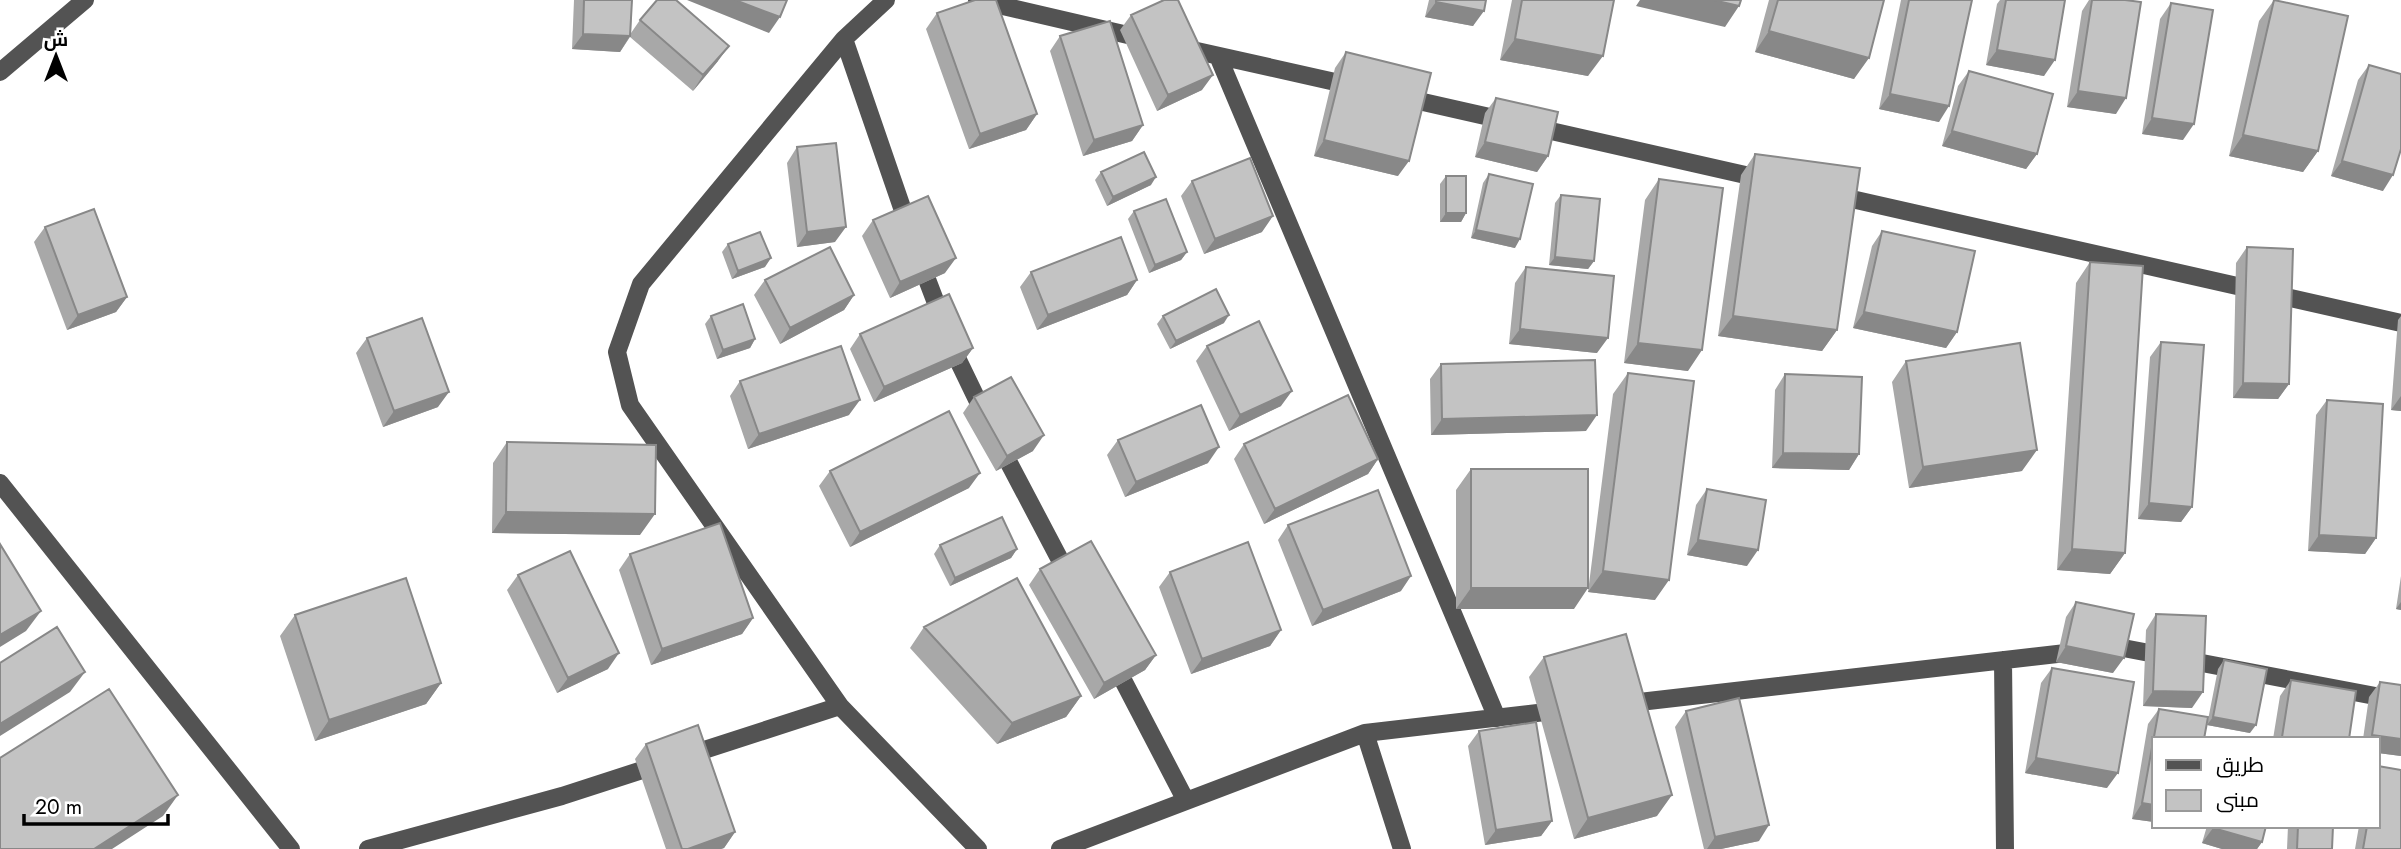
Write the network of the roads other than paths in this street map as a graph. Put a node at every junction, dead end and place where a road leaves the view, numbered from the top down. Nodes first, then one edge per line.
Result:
1 (85, 0) edge
2 (886, 0) edge
3 (977, 0) edge
4 (844, 39) junction
5 (1218, 56) junction
6 (0, 72) edge
7 (1776, 182) edge
8 (1816, 191) edge
9 (2401, 323) edge
10 (0, 483) edge
11 (1077, 593) edge
12 (1103, 642) edge
13 (2003, 660) junction
14 (2401, 701) edge
15 (1607, 705) edge
16 (840, 706) junction
17 (1580, 708) edge
18 (1497, 718) junction
19 (1365, 733) junction
20 (1186, 801) junction
21 (291, 849) edge
22 (368, 849) edge
23 (978, 849) edge
24 (1059, 849) edge
25 (1402, 849) edge
26 (2005, 849) edge

1 - 6 street
2 - 4 street
3 - 5 street
4 - 11 street
4 - 16 street
5 - 7 street
5 - 18 street
8 - 9 street
10 - 21 street
12 - 20 street
13 - 14 street
13 - 15 street
13 - 26 street
16 - 22 street
16 - 23 street
17 - 18 street
18 - 19 street
19 - 20 street
19 - 25 street
20 - 24 street

